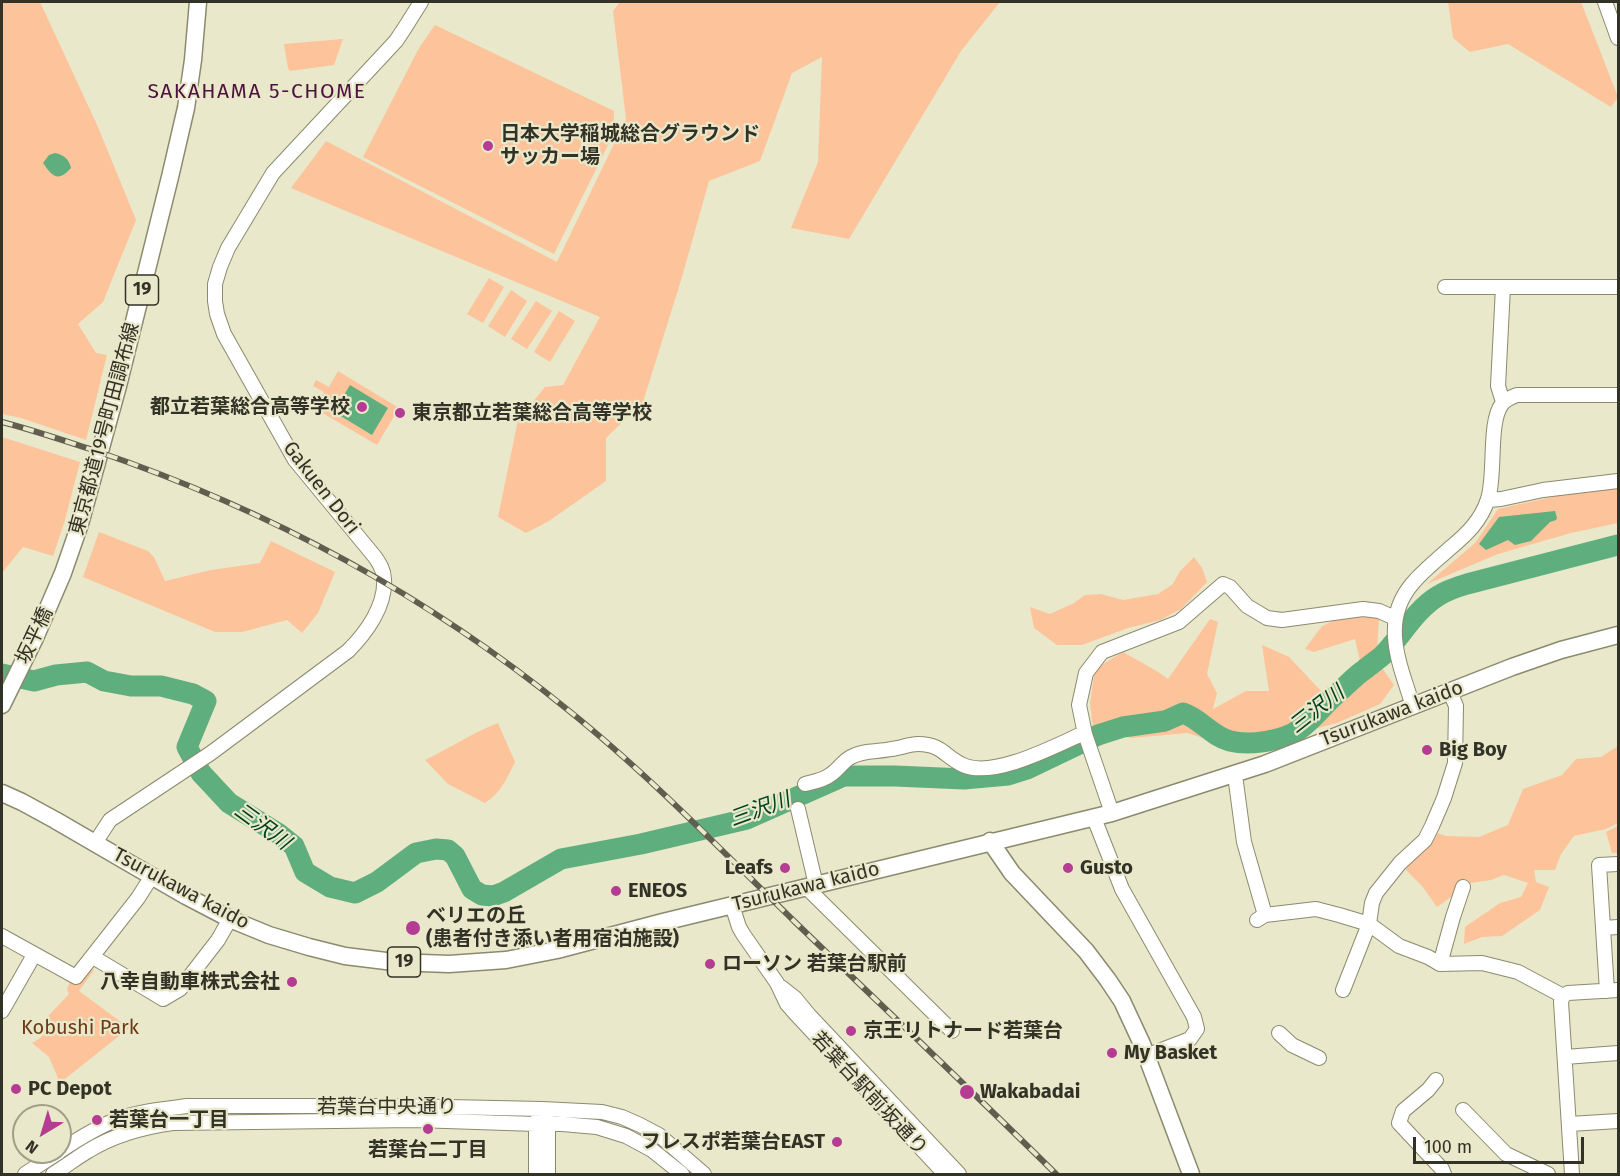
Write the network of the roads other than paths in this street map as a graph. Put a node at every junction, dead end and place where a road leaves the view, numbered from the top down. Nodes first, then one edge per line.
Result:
1 (198, 2) edge
2 (421, 2) edge
3 (1605, 2) edge
4 (1618, 38) edge
5 (1445, 287) dead end
6 (1503, 287) junction
7 (1618, 287) edge
8 (1618, 395) edge
9 (1503, 402) junction
10 (1618, 482) edge
11 (1488, 500) junction
12 (63, 573) joint
13 (1395, 621) junction
14 (1618, 635) edge
15 (1450, 692) junction
16 (3, 701) edge
17 (1413, 706) junction
18 (1084, 734) junction
19 (1235, 775) junction
20 (805, 784) dead end
21 (2, 793) edge
22 (798, 809) dead end
23 (1112, 813) junction
24 (1094, 818) junction
25 (990, 842) junction
26 (95, 843) junction
27 (1618, 864) edge
28 (152, 876) junction
29 (811, 886) junction
30 (1463, 888) dead end
31 (732, 905) junction
32 (230, 919) junction
33 (1369, 924) junction
34 (1618, 927) edge
35 (1603, 928) junction
36 (2, 936) edge
37 (34, 955) junction
38 (93, 957) junction
39 (1440, 964) junction
40 (777, 984) junction
41 (1343, 990) dead end
42 (1613, 991) edge
43 (1563, 996) junction
44 (2, 1011) edge
45 (952, 1031) dead end
46 (1280, 1033) dead end
47 (1618, 1053) edge
48 (1146, 1056) junction
49 (1565, 1057) junction
50 (1319, 1058) dead end
51 (1436, 1080) dead end
52 (542, 1109) junction
53 (1463, 1110) dead end
54 (1618, 1121) edge
55 (542, 1124) junction
56 (1570, 1124) junction
57 (72, 1144) edge
58 (41, 1164) edge
59 (1541, 1173) edge
60 (25, 1174) edge
61 (53, 1174) edge
62 (536, 1174) edge
63 (548, 1174) edge
64 (682, 1174) edge
65 (704, 1174) edge
66 (945, 1174) edge
67 (959, 1174) edge
68 (1191, 1174) edge
69 (1444, 1174) edge
70 (1572, 1174) edge

1 - 12 main road, 東京都道19号町田調布線 / 19
2 - 26 street, Gakuen Dori
3 - 4 street
5 - 6 street
6 - 7 street
6 - 9 street
8 - 9 street
9 - 11 street
10 - 11 street
11 - 13 street
12 - 16 main road, 坂平橋 / 19
13 - 17 street
13 - 18 street
14 - 15 main road, Tsurukawa kaido / 19
15 - 17 main road, Tsurukawa kaido / 19
15 - 33 street
17 - 19 main road, Tsurukawa kaido / 19
18 - 20 street
18 - 23 street
19 - 23 main road, Tsurukawa kaido / 19
19 - 33 street
21 - 26 main road, Tsurukawa kaido / 19
22 - 29 street
23 - 24 main road, Tsurukawa kaido / 19
24 - 25 main road, Tsurukawa kaido / 19
24 - 48 street
25 - 29 main road, Tsurukawa kaido / 19
25 - 48 main road
26 - 28 main road, Tsurukawa kaido / 19
27 - 35 street
28 - 32 main road, Tsurukawa kaido / 19
28 - 38 street
29 - 31 main road, Tsurukawa kaido / 19
29 - 45 street
30 - 39 street
31 - 32 main road, Tsurukawa kaido / 19
31 - 40 street
32 - 38 street
33 - 39 street
33 - 41 street
34 - 35 street
35 - 42 street
36 - 37 street
37 - 38 street
37 - 44 street
39 - 43 street
40 - 66 street, 若葉台駅前坂通り
40 - 67 street, 若葉台駅前坂通り
42 - 43 street
43 - 49 street
46 - 50 street
47 - 49 street
48 - 68 main road
49 - 56 street
51 - 69 street
52 - 55 street
52 - 57 street, 若葉台中央通り
52 - 65 street, 若葉台中央通り
53 - 59 street
54 - 56 street
55 - 61 street, 若葉台中央通り
55 - 62 street
55 - 63 street
55 - 64 street, 若葉台中央通り
56 - 70 street
58 - 60 street, 若葉台中央通り

